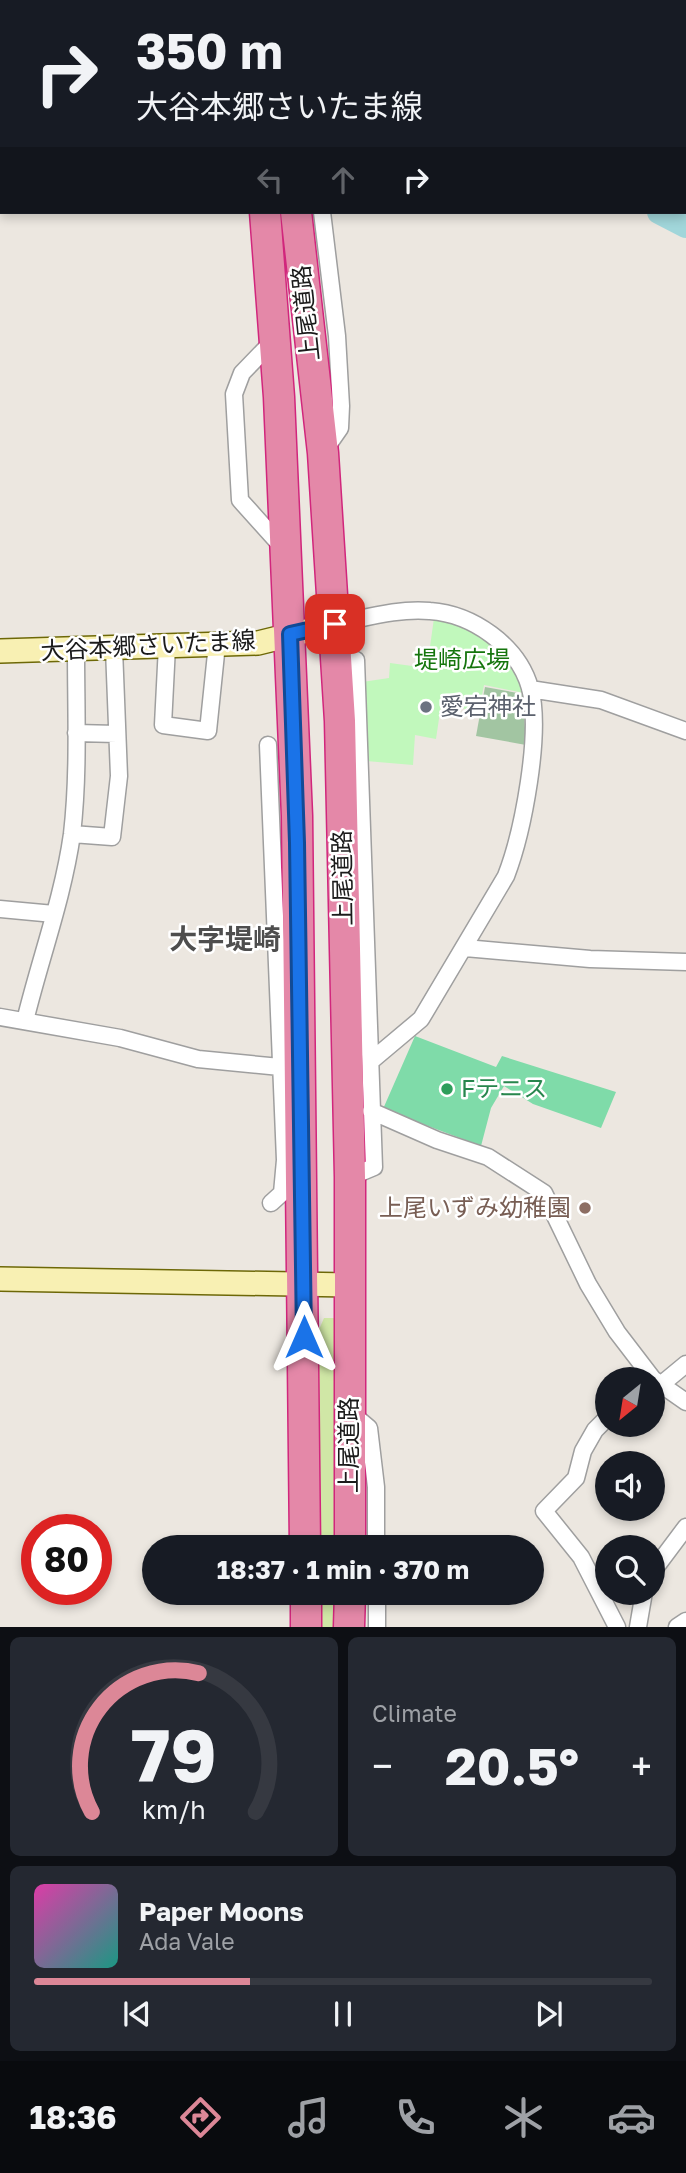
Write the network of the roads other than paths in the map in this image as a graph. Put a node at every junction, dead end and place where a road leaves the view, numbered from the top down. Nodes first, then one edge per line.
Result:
1 (265, 214) edge
2 (296, 214) edge
3 (322, 214) edge
4 (275, 339) junction
5 (323, 453) junction
6 (284, 549) junction
7 (335, 624) junction
8 (290, 634) junction
9 (216, 645) junction
10 (167, 646) junction
11 (114, 649) junction
12 (0, 651) edge
13 (76, 651) junction
14 (356, 660) dead end
15 (530, 689) junction
16 (350, 724) junction
17 (686, 730) edge
18 (76, 733) junction
19 (117, 734) junction
20 (268, 744) dead end
21 (297, 816) junction
22 (271, 832) junction
23 (72, 834) junction
24 (0, 909) edge
25 (54, 914) junction
26 (465, 948) junction
27 (686, 962) edge
28 (0, 1017) edge
29 (25, 1021) junction
30 (372, 1061) junction
31 (280, 1067) junction
32 (372, 1111) junction
33 (294, 1160) junction
34 (350, 1177) junction
35 (271, 1203) dead end
36 (0, 1279) edge
37 (303, 1284) junction
38 (349, 1285) junction
39 (686, 1364) edge
40 (645, 1367) edge
41 (665, 1375) edge
42 (665, 1387) edge
43 (686, 1402) edge
44 (349, 1412) junction
45 (595, 1430) edge
46 (305, 1535) edge
47 (349, 1535) edge
48 (376, 1535) edge
49 (684, 1536) edge
50 (665, 1557) edge
51 (306, 1605) edge
52 (349, 1605) edge
53 (377, 1605) edge
54 (642, 1605) edge
55 (686, 1621) edge
56 (306, 1627) edge
57 (349, 1627) edge
58 (377, 1627) edge
59 (617, 1627) edge
60 (638, 1627) edge
61 (677, 1627) edge

1 - 4 highway, 上尾道路
2 - 5 highway, 上尾道路
3 - 5 street
4 - 6 highway, 上尾道路
4 - 6 street
5 - 7 highway, 上尾道路
6 - 8 highway, 上尾道路
7 - 8 street, 大谷本郷さいたま線
7 - 15 street
7 - 16 highway, 上尾道路
8 - 9 street, 大谷本郷さいたま線
8 - 21 highway, 上尾道路
9 - 10 street, 大谷本郷さいたま線
9 - 10 street
10 - 11 street, 大谷本郷さいたま線
11 - 13 street, 大谷本郷さいたま線
11 - 19 street
12 - 13 street, 大谷本郷さいたま線
13 - 18 street
14 - 16 street
15 - 17 street
15 - 26 street
16 - 30 street
16 - 34 highway, 上尾道路
18 - 19 street
18 - 23 street
19 - 23 street
20 - 22 street
21 - 22 street
21 - 33 highway, 上尾道路
22 - 31 street
23 - 25 street
24 - 25 street
25 - 29 street
26 - 27 street
26 - 30 street
28 - 29 street
29 - 31 street
30 - 32 street
31 - 33 street
32 - 34 street
32 - 40 street
33 - 35 street
33 - 37 highway, 上尾道路
34 - 38 highway, 上尾道路
36 - 37 street
37 - 38 street
37 - 46 highway, 上尾道路
38 - 44 highway, 上尾道路
39 - 41 street
42 - 43 street
44 - 47 highway, 上尾道路
44 - 48 street
45 - 59 street
49 - 50 street
51 - 56 highway
52 - 57 highway
53 - 58 street
54 - 60 street
55 - 61 street

